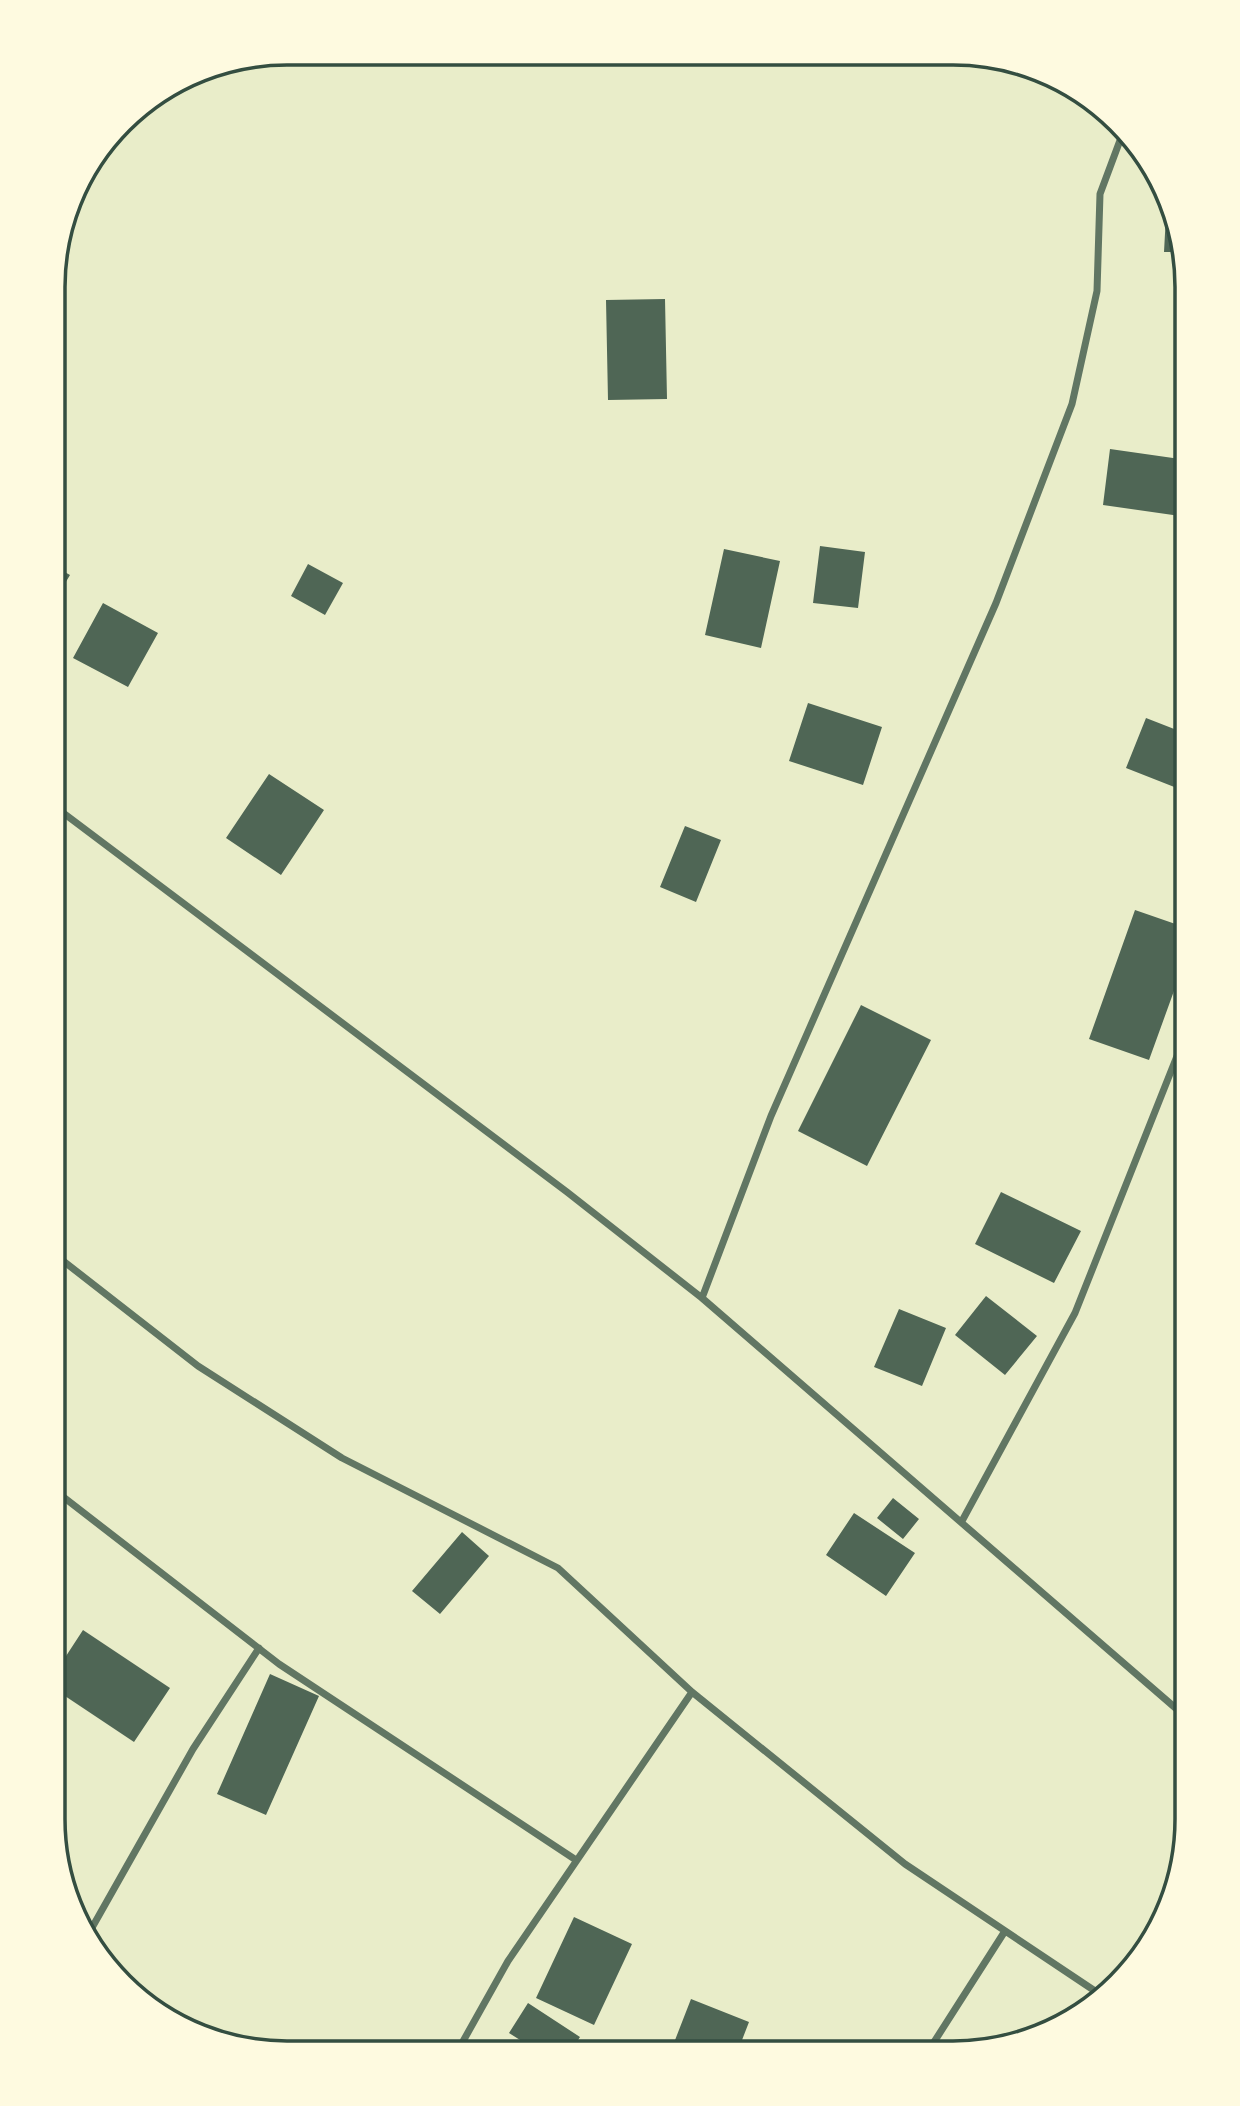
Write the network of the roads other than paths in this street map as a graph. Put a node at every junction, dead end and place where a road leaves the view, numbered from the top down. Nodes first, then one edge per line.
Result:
1 (1120, 141) edge
2 (65, 814) edge
3 (1175, 1061) edge
4 (65, 1262) edge
5 (702, 1298) junction
6 (65, 1498) edge
7 (962, 1521) junction
8 (258, 1648) junction
9 (692, 1692) junction
10 (1175, 1707) edge
11 (576, 1860) junction
12 (93, 1926) edge
13 (1005, 1931) junction
14 (1094, 1990) edge
15 (463, 2041) edge
16 (936, 2041) edge

1 - 5 street
2 - 5 street
3 - 7 street
4 - 9 street
5 - 7 street
6 - 8 street
7 - 10 street
8 - 11 street
8 - 12 street
9 - 11 street
9 - 13 street
11 - 15 street
13 - 14 street
13 - 16 street

